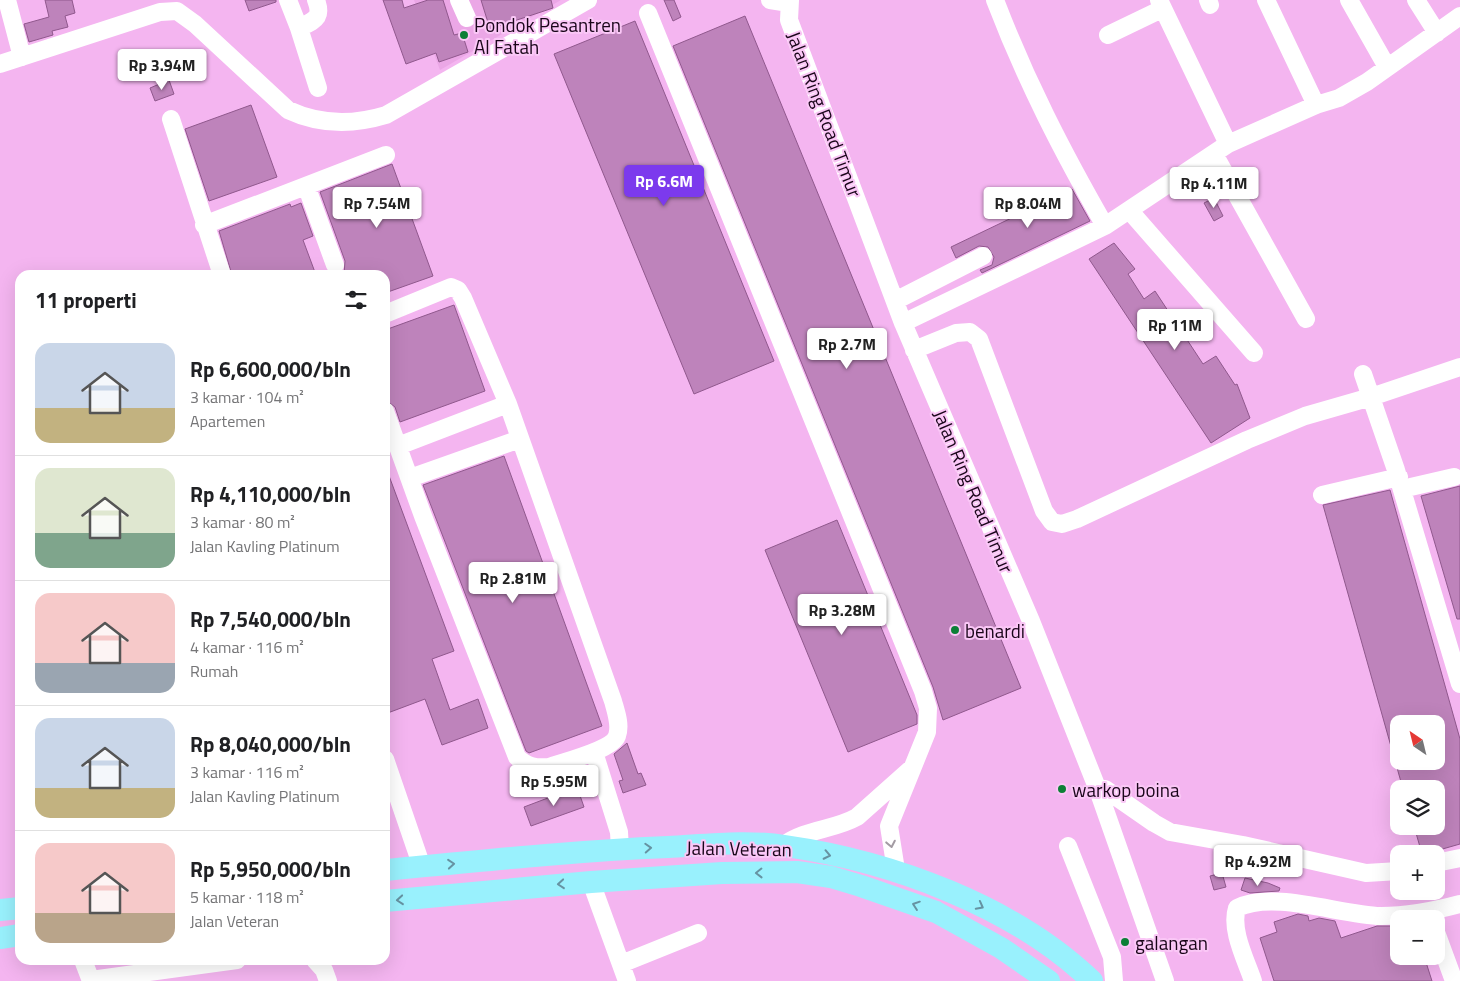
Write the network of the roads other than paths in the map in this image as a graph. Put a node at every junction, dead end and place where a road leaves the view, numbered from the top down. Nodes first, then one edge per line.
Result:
1 (7, 0) edge
2 (288, 0) edge
3 (316, 0) edge
4 (459, 0) edge
5 (588, 0) edge
6 (770, 0) edge
7 (995, 0) edge
8 (1266, 0) edge
9 (1349, 0) edge
10 (1416, 0) edge
11 (790, 2) edge
12 (1161, 4) edge
13 (648, 13) dead end
14 (1460, 16) edge
15 (466, 18) dead end
16 (299, 28) junction
17 (1437, 33) junction
18 (1108, 35) dead end
19 (22, 57) junction
20 (0, 64) edge
21 (1387, 67) junction
22 (318, 88) dead end
23 (1316, 105) junction
24 (171, 119) dead end
25 (1221, 149) junction
26 (386, 155) dead end
27 (307, 188) junction
28 (1129, 210) junction
29 (204, 225) junction
30 (1105, 226) junction
31 (982, 256) dead end
32 (335, 265) dead end
33 (220, 270) edge
34 (895, 301) junction
35 (390, 312) edge
36 (1306, 319) dead end
37 (903, 323) junction
38 (914, 350) junction
39 (1254, 353) dead end
40 (1460, 367) edge
41 (1363, 374) dead end
42 (1371, 397) junction
43 (508, 404) junction
44 (390, 424) edge
45 (520, 439) junction
46 (398, 446) junction
47 (1454, 477) dead end
48 (410, 478) junction
49 (1399, 479) junction
50 (1322, 495) dead end
51 (1460, 684) edge
52 (594, 752) junction
53 (915, 766) junction
54 (390, 773) edge
55 (1098, 790) junction
56 (619, 839) junction
57 (784, 845) junction
58 (1068, 846) dead end
59 (419, 857) junction
60 (1460, 858) edge
61 (1445, 861) edge
62 (390, 868) edge
63 (896, 870) junction
64 (1390, 872) edge
65 (591, 882) junction
66 (390, 901) edge
67 (1460, 904) edge
68 (15, 908) edge
69 (0, 910) edge
70 (1444, 910) edge
71 (1390, 916) edge
72 (698, 933) dead end
73 (15, 936) edge
74 (0, 938) edge
75 (1445, 956) edge
76 (621, 964) junction
77 (85, 965) edge
78 (202, 965) edge
79 (320, 965) edge
80 (91, 981) edge
81 (328, 981) edge
82 (627, 981) edge
83 (1049, 981) edge
84 (1092, 981) edge
85 (1114, 981) edge
86 (1164, 981) edge
87 (1253, 981) edge
88 (1454, 981) edge

1 - 19 street
2 - 16 street
3 - 16 street
4 - 15 street
5 - 19 street
6 - 11 street
7 - 30 street
8 - 23 street
9 - 21 street
10 - 17 street
11 - 34 street, Jalan Ring Road Timur
12 - 18 street
12 - 25 street
13 - 53 street
14 - 17 street
16 - 22 street
17 - 21 street
19 - 20 street
21 - 23 street
23 - 25 street
24 - 29 street
25 - 28 street
25 - 36 street
26 - 27 street
27 - 29 street
27 - 32 street
28 - 30 street
28 - 39 street
29 - 33 street
30 - 37 street
31 - 34 street
34 - 37 street, Jalan Ring Road Timur
35 - 43 street
37 - 38 street, Jalan Ring Road Timur
38 - 42 street
38 - 55 street, Jalan Ring Road Timur
40 - 42 street
41 - 42 street
42 - 49 street
43 - 45 street
43 - 46 street
44 - 46 street
45 - 48 street
45 - 52 street
46 - 48 street
47 - 49 street
48 - 52 street
49 - 50 street
49 - 51 street
52 - 56 street
53 - 57 street
53 -> 63 street
54 - 59 street
55 - 64 street
55 - 86 street, Jalan Ring Road Timur
56 -> 57 main road, Jalan Veteran
59 -> 56 main road, Jalan Veteran
57 -> 63 main road, Jalan Veteran
58 - 85 street
59 - 62 main road, Jalan Veteran
60 - 61 street
63 -> 84 main road, Jalan Veteran
65 -> 66 main road, Jalan Veteran
65 - 76 street
83 -> 65 main road, Jalan Veteran
67 - 70 street
68 - 69 main road
71 - 87 street
72 - 76 street
73 - 74 main road
75 - 88 street
76 - 82 street
77 - 80 street
78 - 80 street
79 - 81 street

